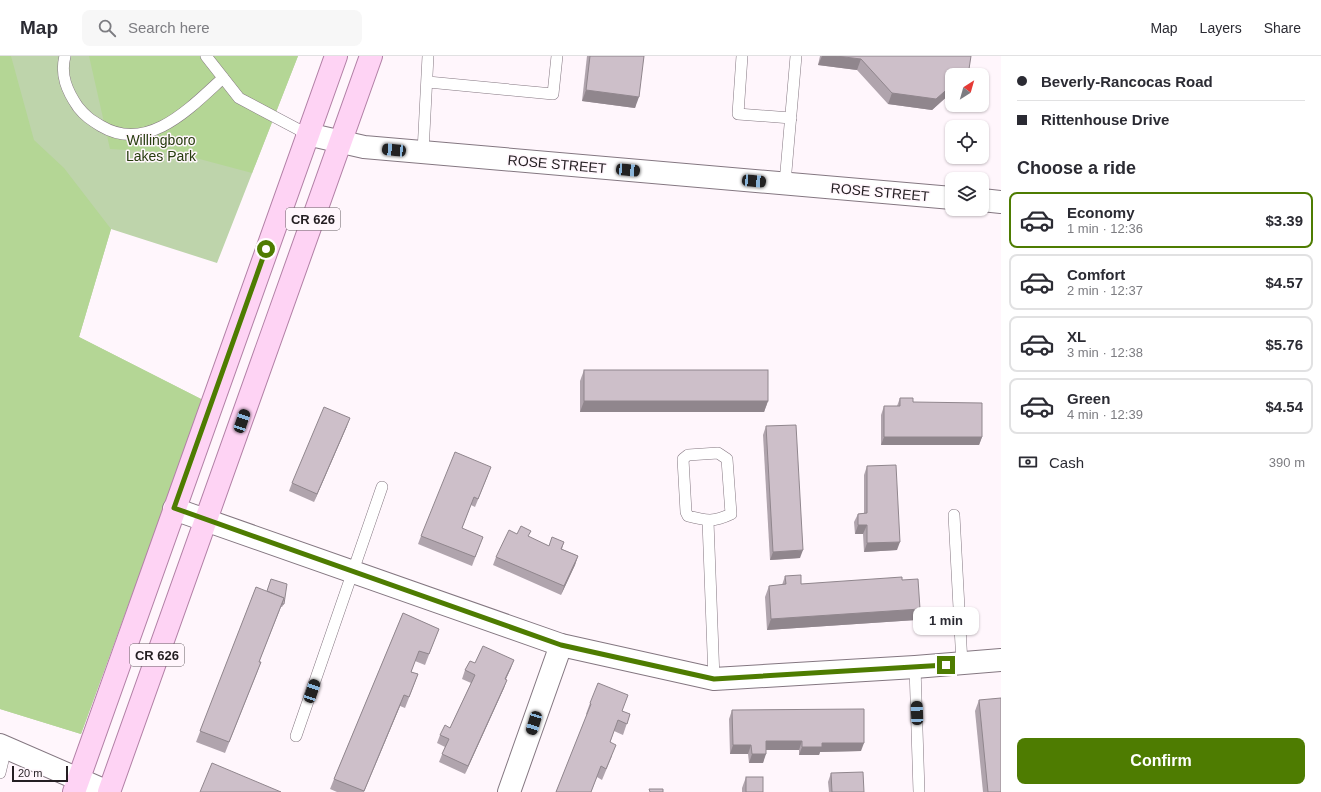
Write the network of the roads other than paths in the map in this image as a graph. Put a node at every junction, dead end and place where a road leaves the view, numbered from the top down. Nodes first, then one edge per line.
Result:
1 (65, 56) edge
2 (206, 56) edge
3 (336, 56) edge
4 (372, 56) edge
5 (428, 56) edge
6 (557, 56) edge
7 (742, 56) edge
8 (796, 56) edge
9 (223, 78) junction
10 (428, 82) junction
11 (791, 118) junction
12 (307, 134) junction
13 (340, 142) junction
14 (423, 152) junction
15 (785, 183) junction
16 (945, 197) edge
17 (989, 201) edge
18 (1001, 202) edge
19 (382, 487) dead end
20 (174, 508) junction
21 (954, 515) dead end
22 (207, 519) junction
23 (708, 521) junction
24 (353, 571) junction
25 (561, 645) junction
26 (1001, 660) edge
27 (962, 664) junction
28 (915, 668) junction
29 (714, 679) junction
30 (296, 736) dead end
31 (3, 746) edge
32 (0, 773) edge
33 (76, 785) edge
34 (109, 792) edge
35 (509, 792) edge
36 (920, 792) edge

1 - 9 lane
2 - 9 lane
3 - 12 main road, CR 626
4 - 13 main road, CR 626
5 - 10 lane
6 - 10 lane
7 - 11 lane
8 - 11 lane
9 - 12 lane
10 - 14 lane
11 - 15 lane
12 - 13 street, ROSE STREET
12 - 20 main road, CR 626
13 - 14 street, ROSE STREET
13 - 22 main road, CR 626
14 - 15 street, ROSE STREET
15 - 16 street, ROSE STREET
17 - 18 street
19 - 24 lane
20 - 22 street
20 - 33 main road, CR 626
21 - 27 lane
22 - 24 street
22 - 34 main road, CR 626
23 - 23 lane
23 - 29 lane
24 - 25 street
24 - 30 lane
25 - 29 street
25 - 35 street
26 - 27 street
27 - 28 street
28 - 29 street
28 - 36 lane
31 - 32 lane
31 - 33 street
33 - 34 street

